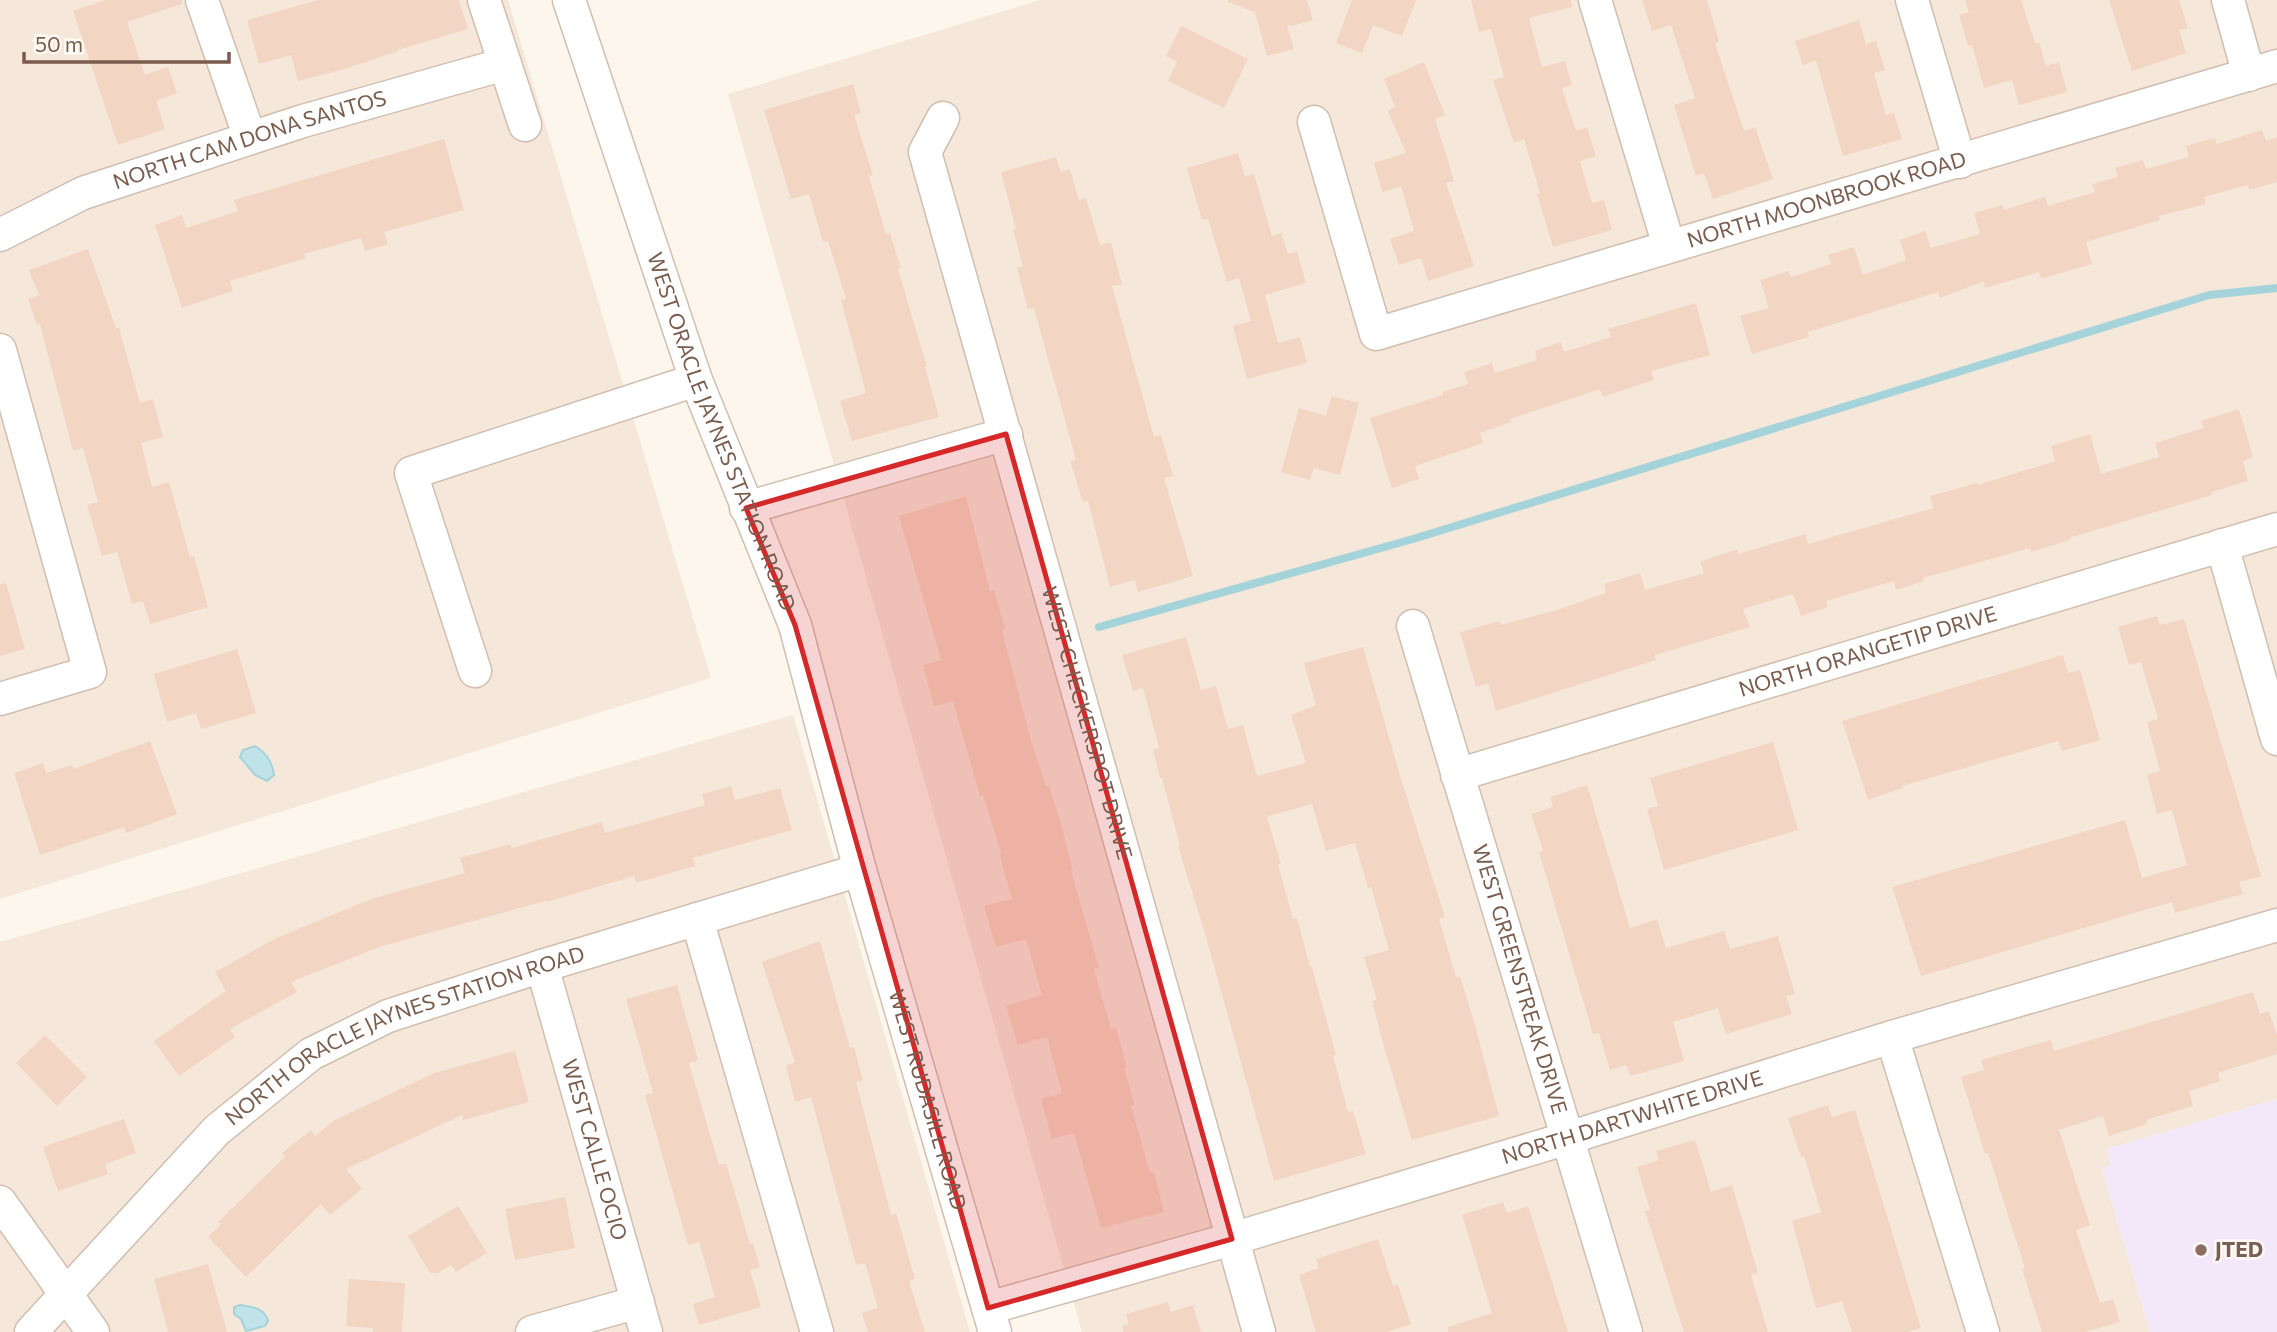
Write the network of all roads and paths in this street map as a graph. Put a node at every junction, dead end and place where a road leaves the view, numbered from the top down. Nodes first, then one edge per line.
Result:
1 (202, 0) edge
2 (484, 0) edge
3 (569, 0) edge
4 (1595, 0) edge
5 (1912, 0) edge
6 (2228, 0) edge
7 (505, 64) junction
8 (2263, 70) edge
9 (943, 118) dead end
10 (1314, 122) dead end
11 (526, 125) dead end
12 (250, 138) junction
13 (1960, 162) junction
14 (0, 235) edge
15 (1670, 246) junction
16 (0, 350) edge
17 (696, 380) junction
18 (1006, 434) junction
19 (746, 508) junction
20 (2277, 528) edge
21 (2222, 545) junction
22 (1413, 626) dead end
23 (475, 671) dead end
24 (0, 699) edge
25 (2277, 739) edge
26 (1457, 775) junction
27 (860, 870) junction
28 (697, 919) junction
29 (2277, 925) edge
30 (542, 966) junction
31 (1892, 1037) junction
32 (1568, 1138) junction
33 (0, 1202) edge
34 (1232, 1239) junction
35 (66, 1293) junction
36 (642, 1317) edge
37 (991, 1320) edge
38 (31, 1332) edge
39 (93, 1332) edge
40 (533, 1332) edge
41 (817, 1332) edge
42 (1259, 1332) edge
43 (1626, 1332) edge
44 (1983, 1332) edge

1 - 12 street
2 - 7 street
3 - 17 street, WEST ORACLE JAYNES STATION ROAD
4 - 15 street
5 - 13 street
6 - 8 street
7 - 11 street
7 - 12 street, NORTH CAM DONA SANTOS
8 - 13 street, NORTH MOONBROOK ROAD
9 - 18 street, WEST CHECKERSPOT DRIVE
10 - 15 street, NORTH MOONBROOK ROAD
12 - 14 street, NORTH CAM DONA SANTOS
13 - 15 street, NORTH MOONBROOK ROAD
16 - 24 street
17 - 19 street, WEST ORACLE JAYNES STATION ROAD
17 - 23 street
18 - 19 street
18 - 34 street, WEST CHECKERSPOT DRIVE
19 - 27 street, WEST ORACLE JAYNES STATION ROAD
20 - 21 street, NORTH ORANGETIP DRIVE
21 - 25 street
21 - 26 street, NORTH ORANGETIP DRIVE
22 - 26 street, WEST GREENSTREAK DRIVE
26 - 32 street, WEST GREENSTREAK DRIVE
27 - 28 street, NORTH ORACLE JAYNES STATION ROAD
27 - 37 street, WEST RUDASILL ROAD
28 - 30 street, NORTH ORACLE JAYNES STATION ROAD
28 - 41 street
29 - 31 street, NORTH DARTWHITE DRIVE
30 - 35 street, NORTH ORACLE JAYNES STATION ROAD
30 - 36 street, WEST CALLE OCIO
31 - 32 street, NORTH DARTWHITE DRIVE
31 - 44 street
32 - 34 street, NORTH DARTWHITE DRIVE
32 - 43 street, WEST GREENSTREAK DRIVE
33 - 35 street
34 - 37 street, NORTH DARTWHITE DRIVE
34 - 42 street, WEST CHECKERSPOT DRIVE
35 - 38 street, NORTH ORACLE JAYNES STATION ROAD
35 - 39 street
36 - 40 street

